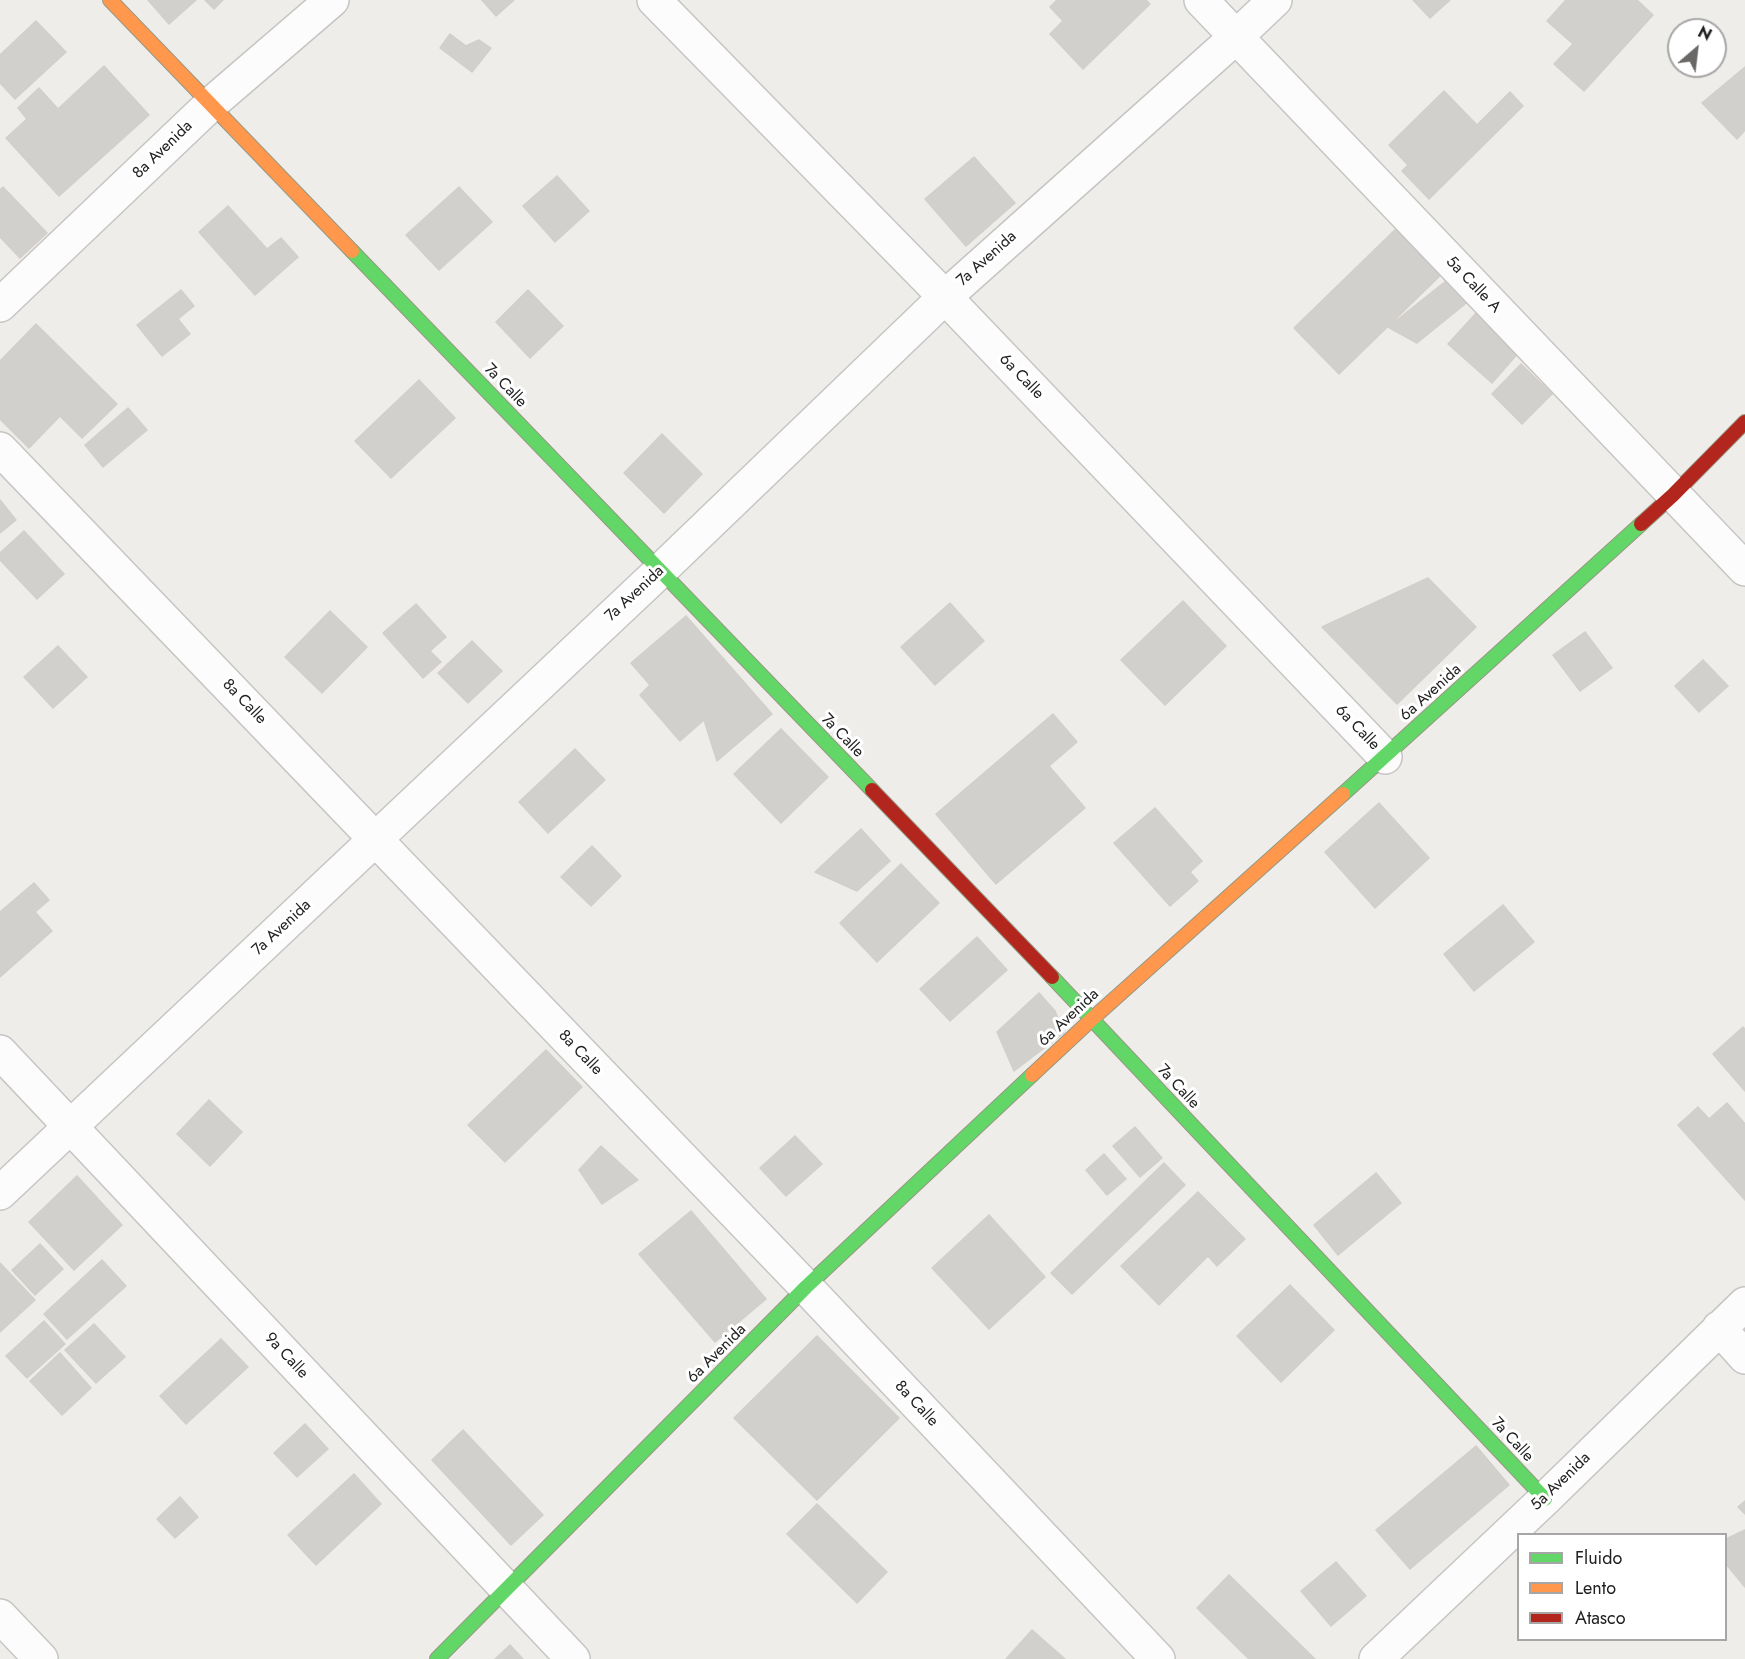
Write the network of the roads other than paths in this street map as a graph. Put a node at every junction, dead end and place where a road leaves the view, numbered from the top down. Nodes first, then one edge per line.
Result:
1 (110, 0) edge
2 (332, 0) edge
3 (654, 0) edge
4 (1201, 0) edge
5 (1275, 0) edge
6 (1236, 37) junction
7 (211, 104) junction
8 (945, 297) junction
9 (0, 306) edge
10 (1745, 422) edge
11 (0, 449) edge
12 (1673, 495) junction
13 (1745, 569) edge
14 (660, 571) junction
15 (1385, 757) junction
16 (376, 840) junction
17 (1092, 1019) junction
18 (0, 1052) edge
19 (70, 1127) junction
20 (0, 1193) edge
21 (806, 1287) junction
22 (1745, 1304) edge
23 (1719, 1328) junction
24 (1745, 1357) edge
25 (1545, 1499) junction
26 (507, 1589) junction
27 (0, 1616) edge
28 (41, 1659) edge
29 (436, 1659) edge
30 (573, 1659) edge
31 (1158, 1659) edge
32 (1376, 1659) edge

1 - 7 street, 7a Calle
2 - 7 street, 8a Avenida
3 - 8 street, 6a Calle
4 - 6 street, 5a Calle A
5 - 6 street, 7a Avenida
6 - 8 street, 7a Avenida
6 - 12 street, 5a Calle A
7 - 9 street, 8a Avenida
7 - 14 street, 7a Calle
8 - 14 street, 7a Avenida
8 - 15 street, 6a Calle
10 - 12 street, 6a Avenida
11 - 16 street, 8a Calle
12 - 13 street, 5a Calle A
12 - 15 street, 6a Avenida
14 - 16 street, 7a Avenida
14 - 17 street, 7a Calle
15 - 17 street, 6a Avenida
16 - 19 street, 7a Avenida
16 - 21 street, 8a Calle
17 - 21 street, 6a Avenida
17 - 25 street, 7a Calle
18 - 19 street, 9a Calle
19 - 20 street, 7a Avenida
19 - 26 street, 9a Calle
21 - 26 street, 6a Avenida
21 - 31 street, 8a Calle
22 - 23 street, 5a Avenida
23 - 24 street
23 - 25 street, 5a Avenida
25 - 32 street, 5a Avenida
26 - 29 street, 6a Avenida
26 - 30 street, 9a Calle
27 - 28 street

